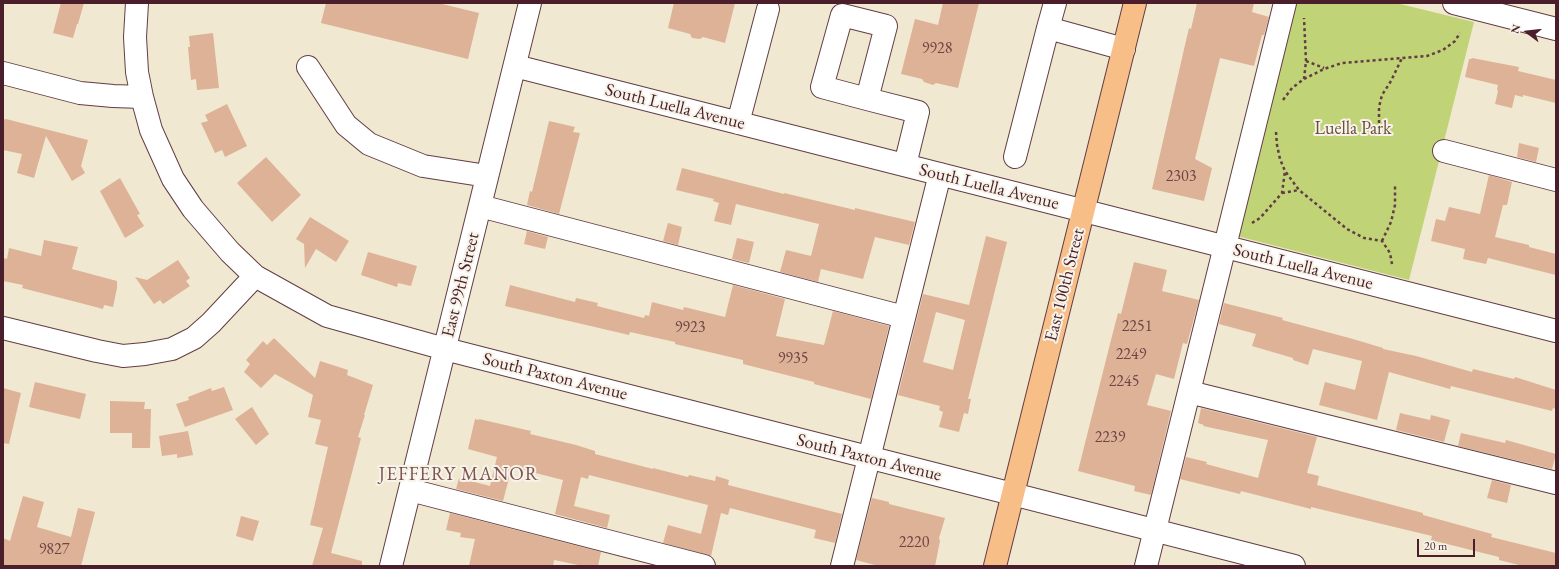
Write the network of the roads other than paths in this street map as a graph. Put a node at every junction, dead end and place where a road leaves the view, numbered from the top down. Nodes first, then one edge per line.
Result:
1 (137, 3) edge
2 (530, 3) edge
3 (1055, 3) edge
4 (1135, 3) edge
5 (1454, 3) edge
6 (1294, 8) edge
7 (768, 9) dead end
8 (1048, 28) junction
9 (1556, 29) edge
10 (1124, 49) junction
11 (515, 66) junction
12 (308, 68) dead end
13 (3, 73) edge
14 (142, 97) junction
15 (867, 99) dead end
16 (738, 123) junction
17 (1444, 152) dead end
18 (1015, 157) dead end
19 (905, 165) junction
20 (940, 174) junction
21 (488, 176) junction
22 (1556, 180) edge
23 (480, 206) junction
24 (1084, 211) junction
25 (1224, 247) junction
26 (255, 276) junction
27 (904, 316) junction
28 (3, 328) edge
29 (1556, 331) edge
30 (445, 349) junction
31 (1189, 392) junction
32 (869, 457) junction
33 (1556, 483) edge
34 (410, 490) junction
35 (1013, 495) junction
36 (1154, 530) junction
37 (391, 566) edge
38 (704, 566) edge
39 (842, 566) edge
40 (995, 566) edge
41 (1146, 566) edge
42 (1294, 566) edge

1 - 14 street, South Paxton Avenue
2 - 11 street, East 99th Street
3 - 8 street
4 - 10 main road, East 100th Street
5 - 9 street
6 - 25 street
7 - 16 street
8 - 10 street
8 - 18 street
10 - 24 main road, East 100th Street
11 - 16 street, South Luella Avenue
11 - 21 street, East 99th Street
12 - 21 street
13 - 14 street
14 - 26 street, South Paxton Avenue
15 - 19 street
16 - 19 street, South Luella Avenue
17 - 22 street
19 - 20 street, South Luella Avenue
20 - 24 street, South Luella Avenue
20 - 27 street
21 - 23 street, East 99th Street
23 - 27 street
23 - 30 street, East 99th Street
24 - 25 street, South Luella Avenue
24 - 35 main road, East 100th Street
25 - 29 street, South Luella Avenue
25 - 31 street
26 - 28 street
26 - 30 street, South Paxton Avenue
27 - 32 street
30 - 32 street, South Paxton Avenue
30 - 34 street, East 99th Street
31 - 33 street
31 - 36 street
32 - 35 street, South Paxton Avenue
32 - 39 street
34 - 37 street, East 99th Street
34 - 38 street
35 - 36 street, South Paxton Avenue
35 - 40 main road, East 100th Street
36 - 41 street
36 - 42 street, South Paxton Avenue

